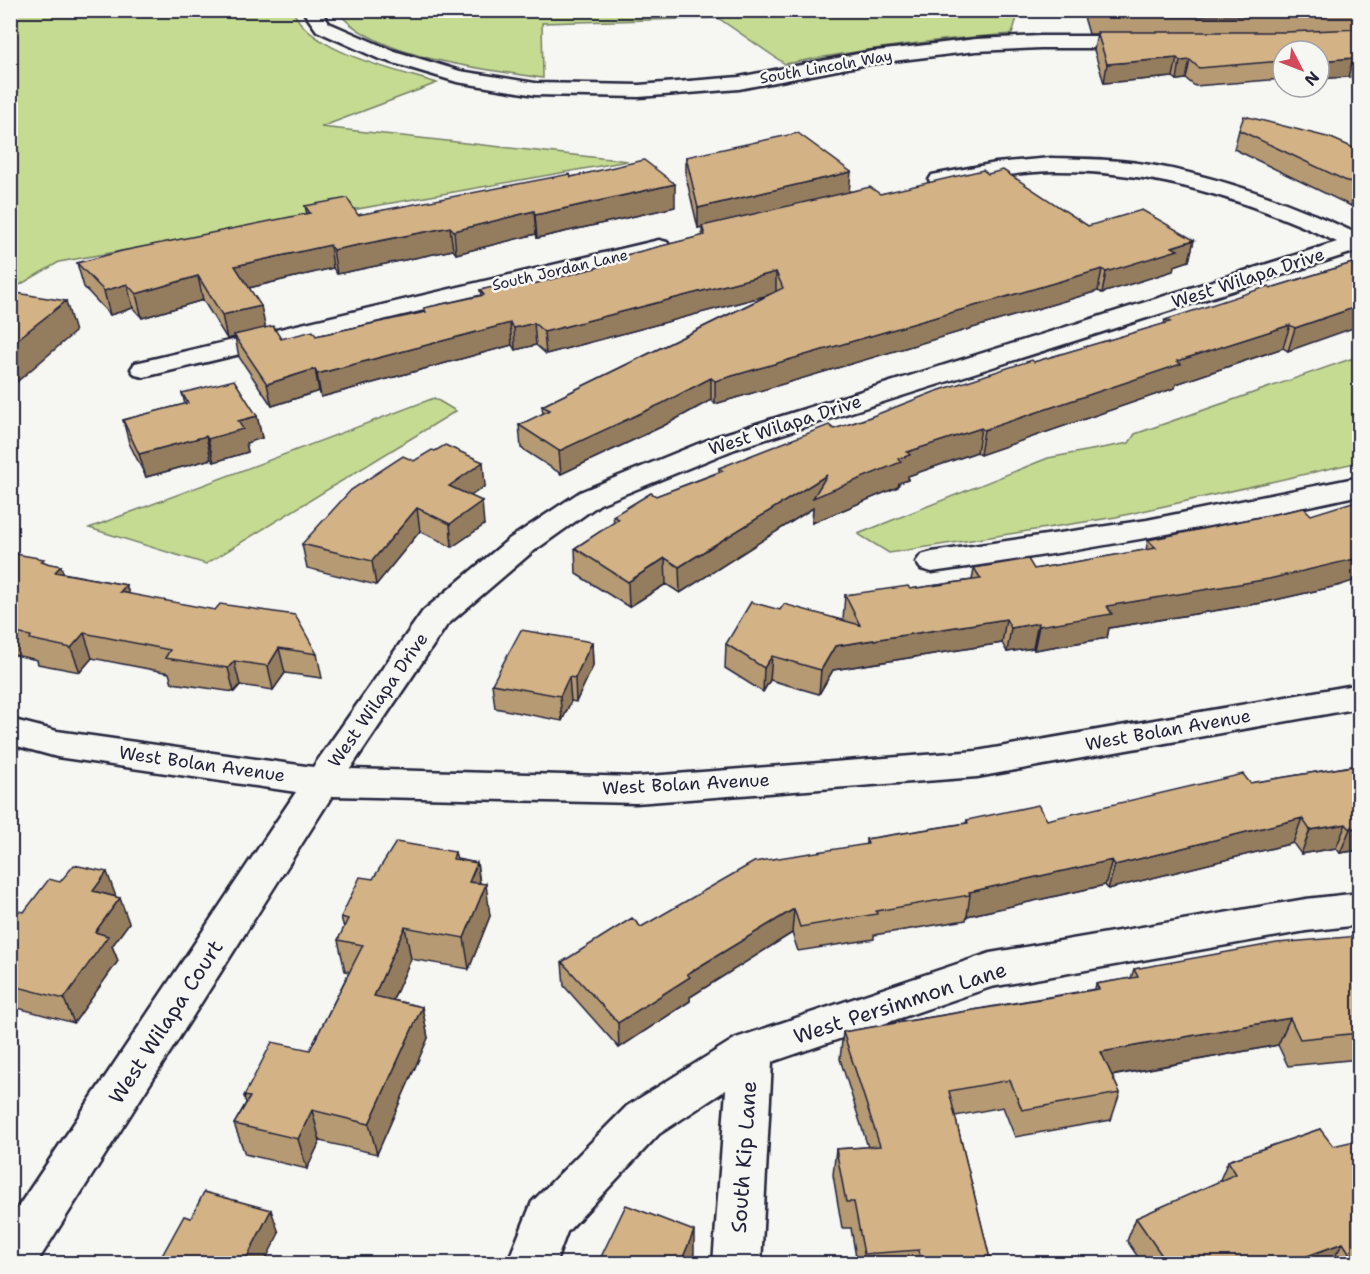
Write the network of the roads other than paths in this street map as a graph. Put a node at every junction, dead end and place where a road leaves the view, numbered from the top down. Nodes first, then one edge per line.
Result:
1 (311, 10) edge
2 (1161, 42) edge
3 (918, 185) edge
4 (1359, 242) edge
5 (676, 243) edge
6 (144, 369) dead end
7 (1359, 486) edge
8 (932, 562) dead end
9 (1359, 696) edge
10 (10, 731) edge
11 (322, 782) junction
12 (1359, 909) edge
13 (751, 1051) junction
14 (10, 1262) edge
15 (531, 1263) edge
16 (737, 1263) edge

1 - 2 street, South Lincoln Way
3 - 4 street
4 - 11 street, West Wilapa Drive
5 - 6 street, South Jordan Lane
7 - 8 street
9 - 11 street, West Bolan Avenue
10 - 11 street, West Bolan Avenue
11 - 14 street, West Wilapa Court
12 - 13 street, West Persimmon Lane
13 - 15 street, West Persimmon Lane
13 - 16 street, South Kip Lane

